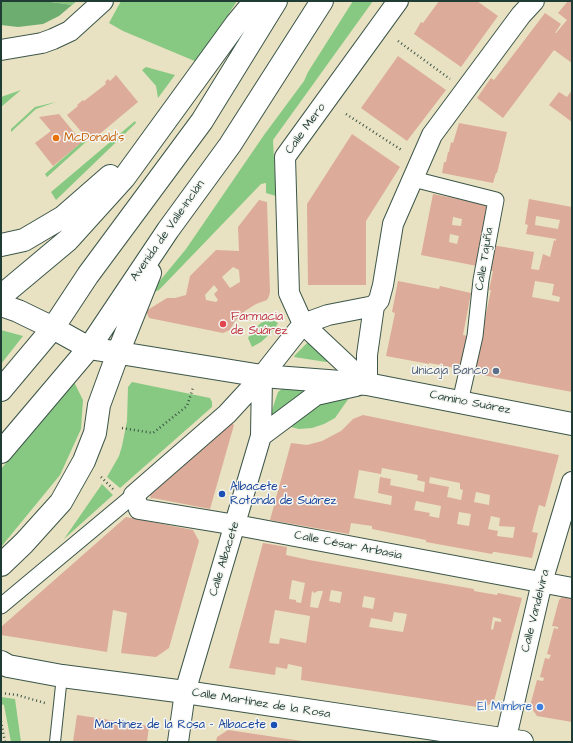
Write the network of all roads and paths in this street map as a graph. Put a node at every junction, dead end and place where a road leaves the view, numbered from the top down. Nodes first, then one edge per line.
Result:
1 (103, 1) edge
2 (255, 1) edge
3 (276, 1) edge
4 (322, 1) edge
5 (398, 1) edge
6 (534, 1) edge
7 (398, 41) dead end
8 (1, 50) edge
9 (431, 65) dead end
10 (175, 109) junction
11 (346, 114) dead end
12 (421, 162) junction
13 (413, 179) junction
14 (168, 230) junction
15 (1, 245) edge
16 (1, 296) edge
17 (1, 305) edge
18 (374, 306) junction
19 (304, 324) junction
20 (53, 328) junction
21 (89, 348) junction
22 (118, 353) junction
23 (262, 376) junction
24 (368, 384) junction
25 (193, 388) dead end
26 (1, 390) edge
27 (460, 402) junction
28 (572, 424) edge
29 (122, 428) dead end
30 (261, 436) junction
31 (1, 452) edge
32 (101, 476) dead end
33 (572, 482) edge
34 (124, 493) junction
35 (236, 525) junction
36 (1, 565) edge
37 (542, 582) junction
38 (572, 588) edge
39 (1, 606) edge
40 (3, 665) edge
41 (62, 676) junction
42 (185, 692) junction
43 (1, 693) edge
44 (59, 707) junction
45 (1, 721) edge
46 (511, 741) edge
47 (5, 742) edge
48 (55, 742) edge
49 (178, 742) edge

1 - 8 street
2 - 10 main road
3 - 20 main road
4 - 14 main road, Avenida de Valle-Inclán
5 - 19 street, Calle Mero
6 - 12 street
7 - 9 path
10 - 15 main road
10 - 16 main road
11 - 12 path
12 - 13 street
13 - 18 street
13 - 27 street, Calle Tajuña
14 - 21 main road, Avenida de Valle-Inclán
14 - 22 main road
17 - 20 main road, Camino Suárez
18 - 19 street
18 - 24 street
19 - 23 street
19 - 24 street
20 - 21 main road, Camino Suárez
20 - 26 main road
21 - 22 main road, Camino Suárez
21 - 31 main road, Avenida de Valle-Inclán
22 - 23 main road, Camino Suárez
22 - 36 main road
23 - 24 main road, Camino Suárez
23 - 30 street, Calle Albacete
23 - 34 street
24 - 27 main road, Camino Suárez
24 - 30 street
25 - 29 path
27 - 28 main road, Camino Suárez
30 - 35 street, Calle Albacete
32 - 34 path
33 - 37 street, Calle Vandelvira
34 - 35 street, Calle César Arbasia
34 - 39 street
35 - 37 street, Calle César Arbasia
35 - 42 street, Calle Albacete
37 - 38 street, Calle César Arbasia
37 - 46 street, Calle Vandelvira
40 - 41 main road, Calle Martínez de la Rosa
41 - 42 main road, Calle Martínez de la Rosa
41 - 44 lane
42 - 46 main road, Calle Martínez de la Rosa
42 - 49 street, Calle Albacete
43 - 44 path
44 - 48 lane
45 - 47 path

